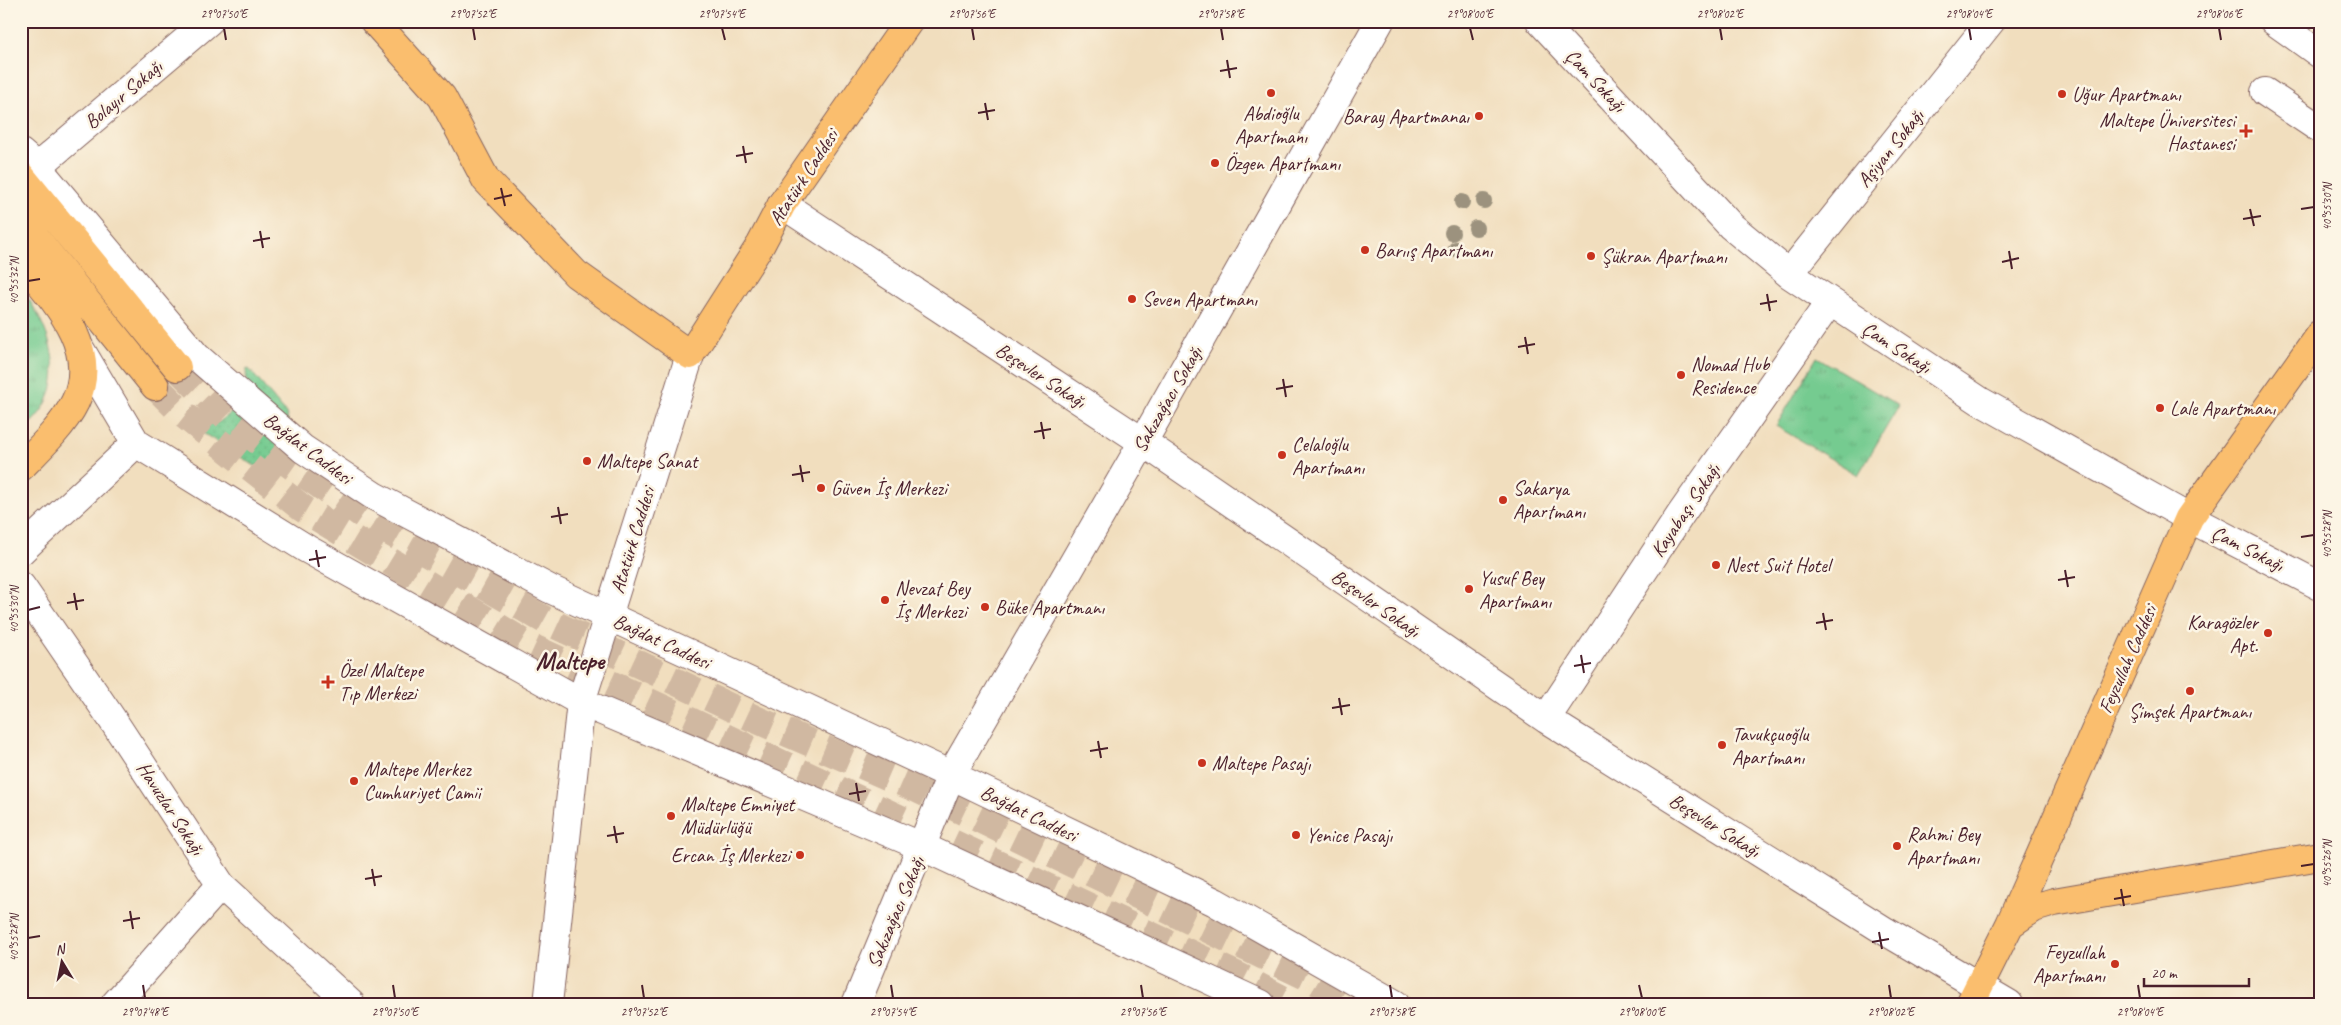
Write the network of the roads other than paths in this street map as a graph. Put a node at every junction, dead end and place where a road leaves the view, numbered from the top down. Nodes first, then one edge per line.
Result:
1 (209, 21) edge
2 (374, 21) edge
3 (909, 21) edge
4 (1380, 21) edge
5 (1540, 21) edge
6 (1991, 21) edge
7 (2274, 21) edge
8 (2320, 54) edge
9 (2265, 92) dead end
10 (2320, 129) edge
11 (26, 165) edge
12 (782, 204) junction
13 (21, 220) edge
14 (21, 260) edge
15 (1788, 274) junction
16 (1829, 303) junction
17 (2320, 334) edge
18 (79, 347) junction
19 (690, 356) junction
20 (177, 367) tunnel mouth
21 (155, 386) tunnel mouth
22 (1143, 442) junction
23 (136, 443) junction
24 (21, 467) edge
25 (2189, 518) junction
26 (21, 551) edge
27 (21, 586) edge
28 (2320, 586) edge
29 (608, 616) junction
30 (581, 702) junction
31 (1546, 719) junction
32 (951, 775) junction
33 (923, 847) junction
34 (2320, 856) edge
35 (221, 885) junction
36 (2010, 924) junction
37 (1975, 995) edge
38 (115, 1004) edge
39 (351, 1004) edge
40 (548, 1004) edge
41 (856, 1004) edge
42 (1260, 1004) edge
43 (1395, 1004) edge
44 (2009, 1004) edge

1 - 11 street, Bolayır Sokağı
2 - 19 main road
3 - 12 main road, Atatürk Caddesi
4 - 22 street, Sakızağacı Sokağı
5 - 15 street, Çam Sokağı
6 - 15 street, Aşiyan Sokağı
7 - 8 street
9 - 10 street
11 - 20 main road
11 - 29 street, Bağdat Caddesi
12 - 19 main road, Atatürk Caddesi
12 - 22 street, Beşevler Sokağı
13 - 21 main road
14 - 18 main road
15 - 16 street, Çam Sokağı
16 - 25 street, Çam Sokağı
16 - 31 street, Kayabaşı Sokağı
17 - 25 main road, Feyzullah Caddesi
18 - 23 street
18 - 24 main road
19 - 29 street, Atatürk Caddesi
22 - 31 street, Beşevler Sokağı
22 - 32 street, Sakızağacı Sokağı
23 - 26 street
23 - 30 street
25 - 28 street, Çam Sokağı
25 - 36 main road, Feyzullah Caddesi
27 - 35 street, Havuzlar Sokağı
29 - 30 street, Atatürk Caddesi
29 - 32 street, Bağdat Caddesi
30 - 33 street
30 - 40 street, Atatürk Caddesi
31 - 37 street, Beşevler Sokağı
32 - 33 street, Sakızağacı Sokağı
32 - 43 street, Bağdat Caddesi
33 - 41 street, Sakızağacı Sokağı
33 - 42 street
34 - 36 main road
35 - 38 street
35 - 39 street, Havuzlar Sokağı
36 - 37 main road, Feyzullah Caddesi
37 - 44 street, Beşevler Sokağı

